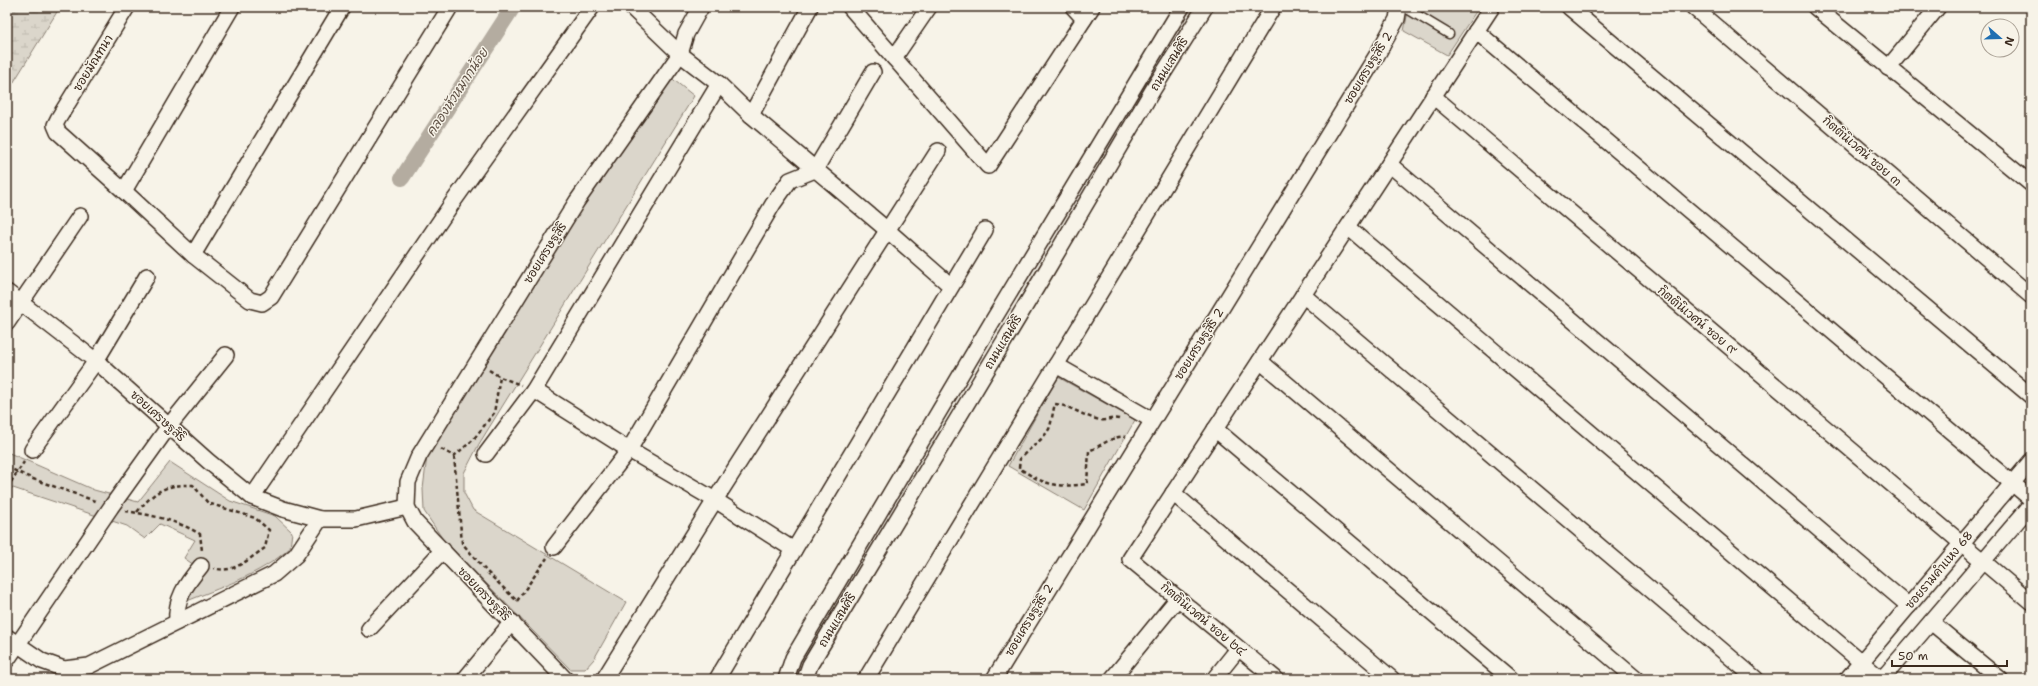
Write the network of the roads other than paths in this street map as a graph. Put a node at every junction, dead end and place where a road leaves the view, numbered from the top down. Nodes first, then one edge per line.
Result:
1 (127, 7) edge
2 (232, 7) edge
3 (342, 7) edge
4 (450, 7) edge
5 (592, 7) edge
6 (631, 7) edge
7 (701, 7) edge
8 (810, 7) edge
9 (850, 7) edge
10 (929, 7) edge
11 (1073, 7) edge
12 (1182, 7) edge
13 (1205, 7) edge
14 (1272, 7) edge
15 (1399, 7) edge
16 (1404, 7) edge
17 (1492, 7) edge
18 (1569, 7) edge
19 (1693, 7) edge
20 (1815, 7) edge
21 (1936, 8) edge
22 (1088, 13) edge
23 (1476, 31) junction
24 (1449, 34) dead end
25 (680, 54) junction
26 (894, 58) junction
27 (1888, 68) junction
28 (873, 72) dead end
29 (719, 84) junction
30 (1434, 96) junction
31 (750, 115) junction
32 (1116, 116) junction
33 (1131, 126) junction
34 (938, 151) dead end
35 (1389, 164) junction
36 (815, 170) junction
37 (2031, 184) edge
38 (124, 191) junction
39 (80, 216) dead end
40 (1348, 227) junction
41 (886, 229) junction
42 (985, 230) dead end
43 (193, 255) junction
44 (147, 276) dead end
45 (951, 286) junction
46 (7, 292) edge
47 (1303, 295) junction
48 (2031, 296) edge
49 (21, 304) junction
50 (7, 323) edge
51 (226, 355) dead end
52 (96, 360) junction
53 (1260, 361) junction
54 (1056, 365) junction
55 (966, 367) junction
56 (982, 377) junction
57 (534, 390) junction
58 (2031, 396) edge
59 (1152, 420) junction
60 (169, 426) junction
61 (1215, 429) junction
62 (32, 450) road end
63 (629, 450) junction
64 (486, 454) dead end
65 (2031, 461) edge
66 (2012, 484) junction
67 (1173, 493) junction
68 (252, 497) junction
69 (2031, 499) edge
70 (715, 500) junction
71 (2031, 505) edge
72 (407, 506) junction
73 (320, 519) junction
74 (1961, 544) junction
75 (554, 547) road end
76 (443, 550) junction
77 (794, 550) junction
78 (205, 562) road end
79 (1982, 562) junction
80 (1178, 598) junction
81 (2031, 602) edge
82 (1909, 606) junction
83 (822, 610) junction
84 (508, 618) junction
85 (837, 620) junction
86 (177, 622) junction
87 (1931, 622) junction
88 (369, 629) dead end
89 (12, 641) edge
90 (1238, 649) junction
91 (7, 660) edge
92 (1862, 662) junction
93 (465, 679) edge
94 (565, 679) edge
95 (604, 679) edge
96 (717, 679) edge
97 (786, 679) edge
98 (805, 679) edge
99 (866, 679) edge
100 (994, 679) edge
101 (1112, 679) edge
102 (1214, 679) edge
103 (1276, 679) edge
104 (1392, 679) edge
105 (1511, 679) edge
106 (1636, 679) edge
107 (1756, 679) edge
108 (1847, 679) edge
109 (1882, 679) edge
110 (2000, 679) edge

1 - 38 street, ซอยมัณฑนา
2 - 38 street
3 - 43 street
4 - 43 street
5 - 68 street
6 - 25 street
7 - 25 street, ซอยเศรษฐสิริ
8 - 31 street
9 - 26 street
10 - 26 street
11 - 22 street
12 - 32 street, ถนนแสนศิริ
13 - 33 street, ถนนแสนศิริ
14 - 54 street
15 - 59 street, ซอยเศรษฐสิริ 2
16 - 24 lane
17 - 23 street
18 - 58 street
19 - 48 street, กิตตินิเวศน์ ซอย ๓
20 - 27 street
21 - 27 street
22 - 26 street
23 - 30 street
23 - 66 street
25 - 29 street
25 - 72 street, ซอยเศรษฐสิริ
27 - 37 street
28 - 36 street
29 - 31 street
29 - 57 street
30 - 35 street
30 - 74 street, กิตตินิเวศน์ ซอย ๙
31 - 36 street
32 - 33 street
32 - 55 street, ถนนแสนศิริ
33 - 56 street, ถนนแสนศิริ
34 - 41 street
35 - 40 street
35 - 82 street
36 - 41 street
36 - 63 street
38 - 43 street
39 - 49 street
40 - 47 street
40 - 92 street
41 - 45 street
41 - 70 street
42 - 45 street
44 - 52 street
45 - 77 street
46 - 49 street, ซอยเศรษฐสิริ
47 - 53 street
47 - 107 street
49 - 50 street
49 - 52 street, ซอยเศรษฐสิริ
51 - 60 street
52 - 60 street, ซอยเศรษฐสิริ
52 - 62 street
53 - 61 street
53 - 106 street
54 - 59 street
54 - 99 street
55 - 56 street
55 - 83 street, ถนนแสนศิริ
56 - 85 street, ถนนแสนศิริ
57 - 63 street
57 - 64 street
59 - 100 street, ซอยเศรษฐสิริ 2
60 - 68 street, ซอยเศรษฐสิริ
60 - 89 street
61 - 67 street
61 - 105 street
63 - 70 street
63 - 75 street
65 - 66 street, ซอยรามคำแหง 68
66 - 69 street
66 - 74 street, ซอยรามคำแหง 68
67 - 80 street, กิตตินิเวศน์ ซอย ๒๔
67 - 104 street
68 - 73 street, ซอยเศรษฐสิริ
70 - 77 street
70 - 95 street
71 - 79 street
72 - 73 street, ซอยเศรษฐสิริ
72 - 76 street, ซอยเศรษฐสิริ
73 - 86 street
74 - 79 street, กิตตินิเวศน์ ซอย ๙
74 - 82 street, ซอยรามคำแหง 68
76 - 84 street, ซอยเศรษฐสิริ
76 - 88 street
77 - 96 street
78 - 86 street
79 - 81 street, กิตตินิเวศน์ ซอย ๙
79 - 87 street
80 - 90 street, กิตตินิเวศน์ ซอย ๒๔
80 - 101 street
82 - 92 street, ซอยรามคำแหง 68
83 - 85 street
83 - 97 street, ถนนแสนศิริ
84 - 93 street
84 - 94 street, ซอยเศรษฐสิริ
85 - 98 street, ถนนแสนศิริ
86 - 89 street
87 - 109 street
87 - 110 street
89 - 91 street
90 - 102 street
90 - 103 street, กิตตินิเวศน์ ซอย ๒๔
92 - 108 street, ซอยรามคำแหง 68
92 - 109 street

